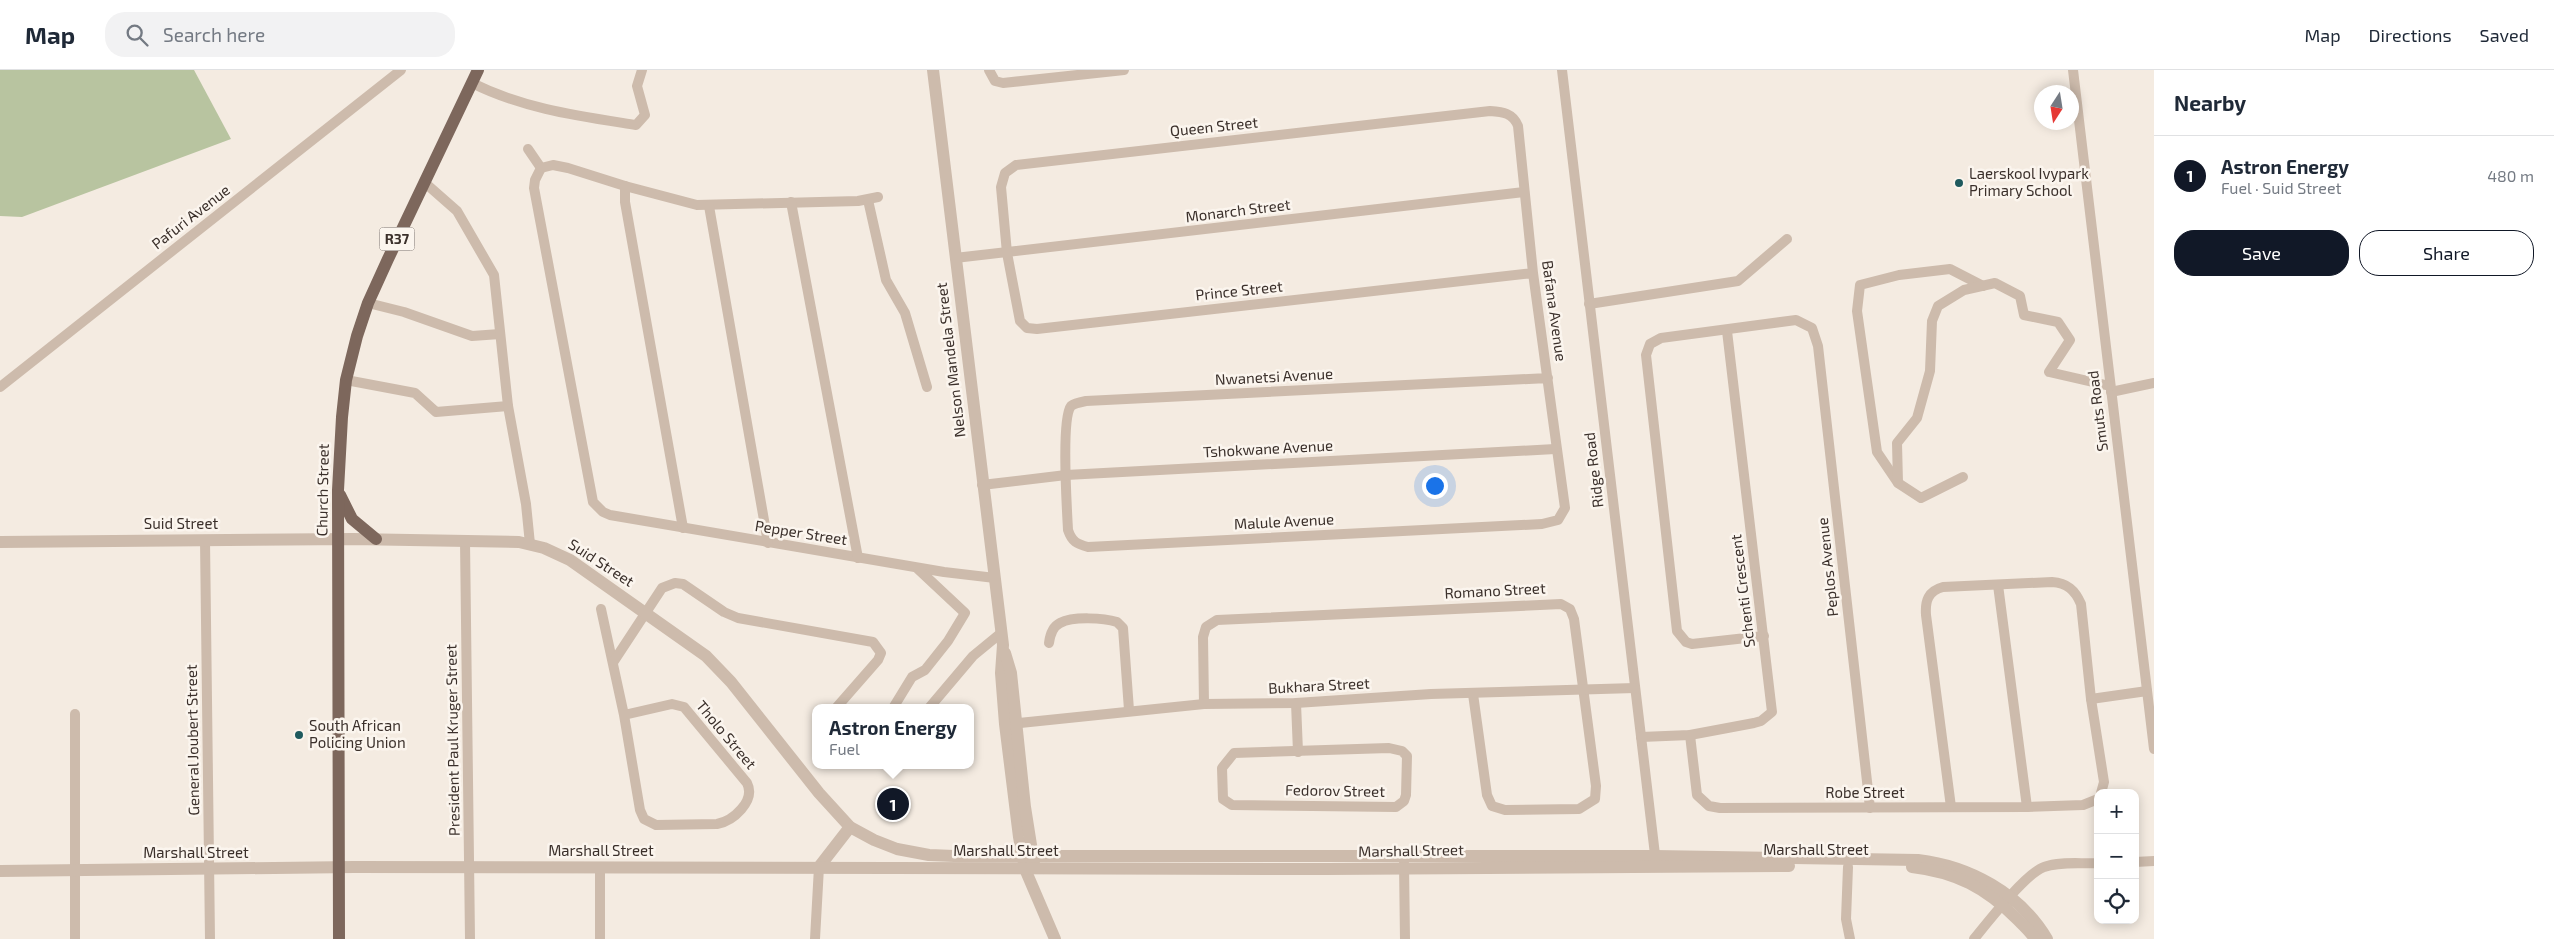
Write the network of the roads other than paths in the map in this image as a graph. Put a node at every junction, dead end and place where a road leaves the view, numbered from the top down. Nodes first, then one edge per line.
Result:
1 (401, 70) edge
2 (478, 70) edge
3 (642, 70) edge
4 (933, 70) edge
5 (989, 70) edge
6 (1124, 70) edge
7 (1562, 70) edge
8 (2073, 70) edge
9 (472, 83) junction
10 (1510, 114) joint
11 (528, 149) dead end
12 (542, 168) junction
13 (424, 182) junction
14 (625, 186) junction
15 (1524, 192) junction
16 (791, 202) junction
17 (709, 206) junction
18 (1787, 239) dead end
19 (1007, 253) junction
20 (955, 258) junction
21 (1533, 273) junction
22 (1983, 286) junction
23 (368, 303) junction
24 (1589, 304) junction
25 (1727, 331) junction
26 (500, 334) junction
27 (1548, 378) junction
28 (346, 380) junction
29 (2154, 383) edge
30 (0, 387) edge
31 (928, 387) dead end
32 (2111, 389) junction
33 (508, 406) junction
34 (1556, 449) junction
35 (1066, 475) junction
36 (1963, 477) dead end
37 (1898, 483) junction
38 (982, 485) junction
39 (338, 490) junction
40 (1563, 514) joint
41 (683, 528) junction
42 (338, 539) junction
43 (376, 539) junction
44 (205, 540) junction
45 (465, 540) junction
46 (0, 542) edge
47 (768, 543) junction
48 (530, 544) junction
49 (858, 558) junction
50 (917, 568) junction
51 (995, 578) junction
52 (1998, 585) junction
53 (601, 609) dead end
54 (645, 613) junction
55 (1764, 636) junction
56 (1002, 639) junction
57 (1049, 643) dead end
58 (614, 662) junction
59 (1635, 688) junction
60 (1584, 689) junction
61 (2146, 691) junction
62 (1472, 694) junction
63 (2091, 699) junction
64 (1296, 703) junction
65 (840, 704) edge
66 (895, 704) edge
67 (932, 704) edge
68 (1204, 704) junction
69 (1129, 710) junction
70 (75, 714) dead end
71 (624, 715) junction
72 (1011, 724) junction
73 (1690, 735) junction
74 (1641, 736) junction
75 (2154, 749) edge
76 (1298, 752) junction
77 (2103, 789) edge
78 (2094, 801) edge
79 (1951, 807) junction
80 (2027, 807) junction
81 (1870, 808) junction
82 (850, 827) junction
83 (1028, 855) junction
84 (1656, 861) junction
85 (2154, 861) edge
86 (1404, 862) junction
87 (2139, 862) edge
88 (2094, 863) edge
89 (600, 867) junction
90 (1848, 867) junction
91 (338, 868) junction
92 (470, 868) junction
93 (819, 868) junction
94 (1030, 869) junction
95 (74, 870) junction
96 (211, 870) junction
97 (0, 872) edge
98 (2007, 901) junction
99 (75, 939) edge
100 (210, 939) edge
101 (339, 939) edge
102 (470, 939) edge
103 (600, 939) edge
104 (815, 939) edge
105 (1055, 939) edge
106 (1405, 939) edge
107 (1850, 939) edge
108 (1974, 939) edge
109 (2035, 939) edge
110 (2047, 939) edge

1 - 30 street, Pafuri Avenue
2 - 9 main road, Church Street / R37
3 - 9 street
4 - 20 street, Nelson Mandela Street
5 - 6 street
7 - 24 street, Ridge Road
8 - 32 street, Smuts Road
9 - 13 main road, Church Street / R37
10 - 15 street, Bafana Avenue
10 - 19 street, Queen Street
11 - 12 street
12 - 14 street
12 - 41 street, Pepper Street
13 - 23 main road, Church Street / R37
13 - 26 street
14 - 17 street
14 - 41 street
15 - 19 street, Monarch Street
15 - 21 street, Bafana Avenue
16 - 17 street
16 - 31 street
16 - 49 street
17 - 47 street
18 - 24 street
19 - 20 street, Monarch Street
19 - 21 street, Prince Street
20 - 38 street, Nelson Mandela Street
21 - 27 street, Bafana Avenue
22 - 32 street
22 - 37 street
22 - 37 street
23 - 26 street
23 - 28 main road, Church Street / R37
24 - 59 street, Ridge Road
25 - 55 street, Schenti Crescent
25 - 55 street
25 - 81 street, Peplos Avenue
26 - 33 street
27 - 34 street, Bafana Avenue
27 - 35 street, Nwanetsi Avenue
28 - 33 street
28 - 39 main road, Church Street / R37
29 - 32 street
32 - 61 street, Smuts Road
33 - 48 street
34 - 35 street, Tshokwane Avenue
34 - 40 street, Bafana Avenue
35 - 38 street, Tshokwane Avenue
35 - 40 street, Malule Avenue
36 - 37 street
38 - 51 street, Nelson Mandela Street
39 - 42 main road, Church Street / R37
39 - 43 main road
41 - 47 street, Pepper Street
42 - 43 street, Suid Street
42 - 44 street, Suid Street
42 - 91 main road, Church Street / R37
43 - 45 street, Suid Street
44 - 46 street, Suid Street
44 - 96 street, General Joubert Street
45 - 48 street, Suid Street
45 - 92 street, President Paul Kruger Street
47 - 49 street, Pepper Street
48 - 54 street, Suid Street
49 - 50 street, Pepper Street
50 - 51 street, Pepper Street
50 - 66 street
51 - 56 street, Nelson Mandela Street
52 - 63 street
52 - 79 street
52 - 80 street
53 - 58 street, Tholo Street
54 - 58 street
54 - 65 street
54 - 82 street, Suid Street
55 - 73 street, Schenti Crescent
56 - 67 street
56 - 72 street, Nelson Mandela Street
57 - 69 street
58 - 71 street, Tholo Street
59 - 60 street, Bukhara Street
59 - 74 street, Ridge Road
60 - 62 street, Bukhara Street
60 - 62 street, Romano Street
60 - 68 street, Romano Street
61 - 63 street
61 - 75 street, Smuts Road
62 - 64 street, Bukhara Street
63 - 77 street
64 - 68 street, Bukhara Street
64 - 76 street
68 - 69 street, Bukhara Street
69 - 72 street, Bukhara Street
70 - 95 street
71 - 71 street, Tholo Street
72 - 83 street, Nelson Mandela Street
73 - 74 street, Schenti Crescent
73 - 81 street, Robe Street
74 - 84 street, Ridge Road
76 - 76 street, Fedorov Street
78 - 80 street, Robe Street
79 - 80 street, Robe Street
79 - 81 street, Robe Street
82 - 83 street, Suid Street
82 - 93 street
83 - 86 street, Marshall Street
83 - 94 street, Nelson Mandela Street
84 - 86 street, Marshall Street
84 - 90 street, Marshall Street
84 - 98 street, Marshall Street
85 - 87 street
86 - 94 street, Marshall Street
86 - 106 street
88 - 98 street
89 - 92 street, Marshall Street
89 - 93 street, Marshall Street
89 - 103 street
90 - 98 street, Marshall Street
90 - 107 street
91 - 92 street, Marshall Street
91 - 96 street, Marshall Street
91 - 101 main road, Church Street / R37
92 - 102 street, President Paul Kruger Street
93 - 94 street, Marshall Street
93 - 104 street
94 - 105 street, Nelson Mandela Street
95 - 96 street, Marshall Street
95 - 97 street, Marshall Street
95 - 99 street
96 - 100 street, General Joubert Street
98 - 108 street
98 - 109 street, Marshall Street
98 - 110 street, Marshall Street

